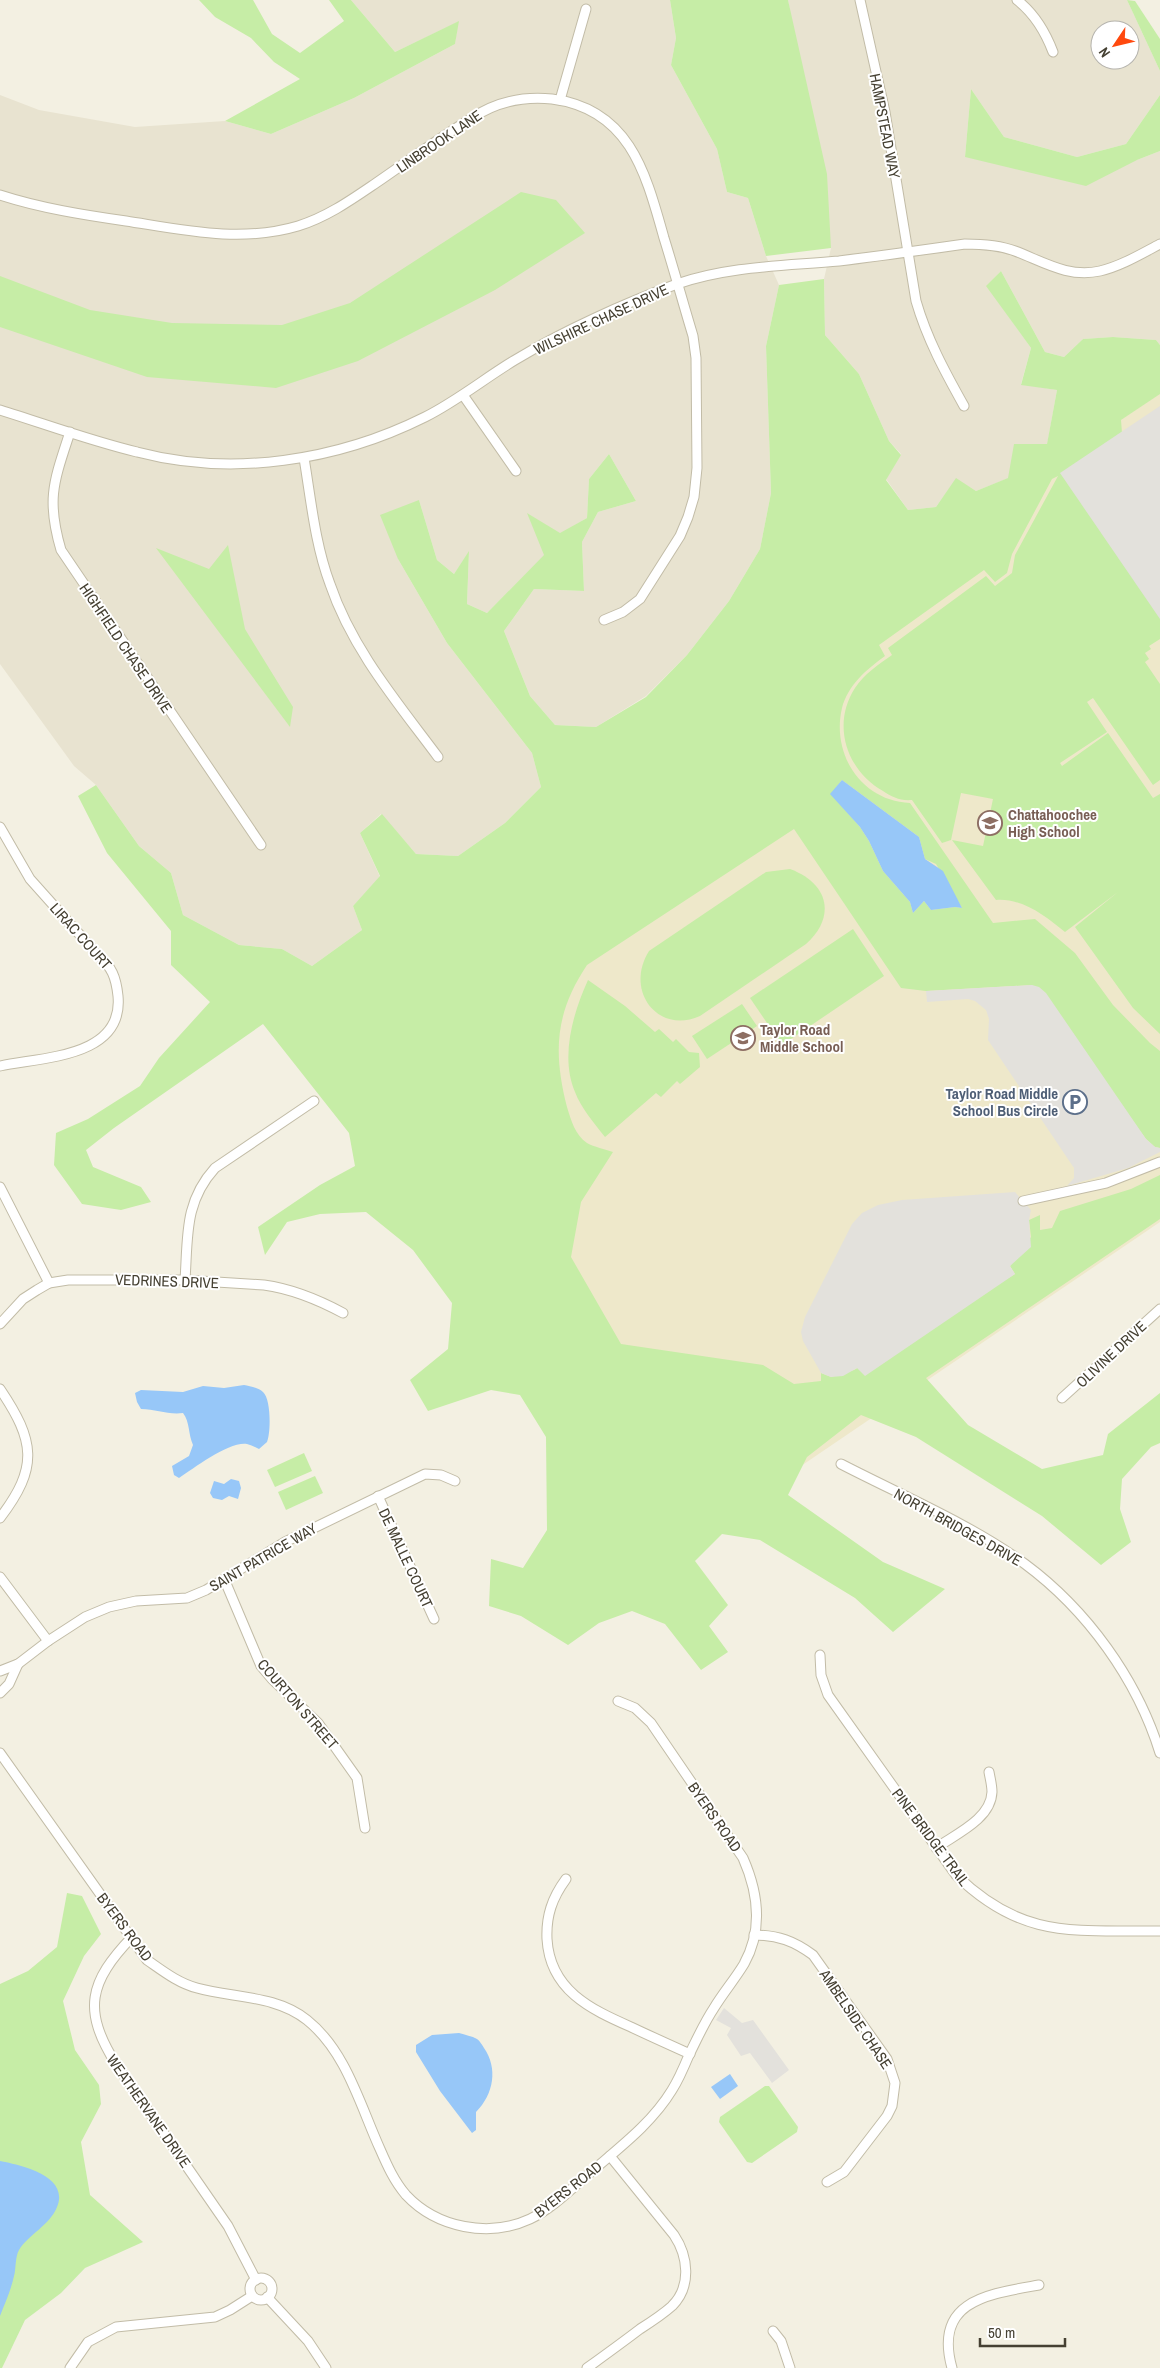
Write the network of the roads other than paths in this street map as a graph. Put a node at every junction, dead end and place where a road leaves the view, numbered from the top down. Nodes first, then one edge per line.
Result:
1 (860, 0) edge
2 (1017, 0) edge
3 (586, 9) dead end
4 (1053, 52) dead end
5 (560, 100) junction
6 (0, 195) edge
7 (1160, 244) edge
8 (908, 252) junction
9 (678, 284) junction
10 (463, 395) junction
11 (964, 406) dead end
12 (0, 410) edge
13 (70, 432) junction
14 (304, 458) junction
15 (516, 471) dead end
16 (604, 620) dead end
17 (438, 757) dead end
18 (0, 827) edge
19 (262, 845) dead end
20 (0, 1066) edge
21 (314, 1101) dead end
22 (1160, 1162) edge
23 (0, 1187) edge
24 (1023, 1201) dead end
25 (185, 1280) junction
26 (49, 1283) junction
27 (1160, 1309) edge
28 (343, 1313) dead end
29 (0, 1324) edge
30 (0, 1389) edge
31 (1062, 1398) dead end
32 (841, 1464) dead end
33 (455, 1481) dead end
34 (378, 1496) junction
35 (0, 1518) edge
36 (0, 1577) edge
37 (224, 1581) junction
38 (434, 1620) dead end
39 (48, 1642) junction
40 (820, 1655) dead end
41 (18, 1664) junction
42 (0, 1671) edge
43 (0, 1693) edge
44 (618, 1701) dead end
45 (0, 1753) edge
46 (1160, 1753) edge
47 (989, 1772) dead end
48 (365, 1828) dead end
49 (936, 1848) junction
50 (566, 1879) dead end
51 (1160, 1931) edge
52 (754, 1935) junction
53 (132, 1937) junction
54 (690, 2054) junction
55 (610, 2156) junction
56 (827, 2182) dead end
57 (256, 2280) junction
58 (1038, 2285) dead end
59 (252, 2296) junction
60 (267, 2297) junction
61 (773, 2331) dead end
62 (70, 2368) edge
63 (326, 2368) edge
64 (587, 2368) edge
65 (790, 2368) edge
66 (952, 2368) edge

1 - 8 street, HAMPSTEAD WAY
2 - 4 street
3 - 5 street
5 - 6 street, LINBROOK LANE
5 - 9 street, LINBROOK LANE
7 - 8 street, WILSHIRE CHASE DRIVE
8 - 9 street, WILSHIRE CHASE DRIVE
8 - 11 street, HAMPSTEAD WAY
9 - 10 street, WILSHIRE CHASE DRIVE
9 - 16 street, LINBROOK LANE
10 - 14 street, WILSHIRE CHASE DRIVE
10 - 15 street
12 - 13 street, WILSHIRE CHASE DRIVE
13 - 14 street, WILSHIRE CHASE DRIVE
13 - 19 street, HIGHFIELD CHASE DRIVE
14 - 17 street
18 - 20 street, LIRAC COURT
21 - 25 street
22 - 24 street
23 - 26 street
25 - 26 street, VEDRINES DRIVE
25 - 28 street, VEDRINES DRIVE
26 - 29 street, VEDRINES DRIVE
27 - 31 street, OLIVINE DRIVE
30 - 35 street
32 - 46 street, NORTH BRIDGES DRIVE
33 - 34 street, SAINT PATRICE WAY
34 - 37 street, SAINT PATRICE WAY
34 - 38 street, DE MALLE COURT
36 - 39 street
37 - 39 street, SAINT PATRICE WAY
37 - 48 street, COURTON STREET
39 - 41 street, SAINT PATRICE WAY
40 - 49 street, PINE BRIDGE TRAIL
41 - 42 street, SAINT PATRICE WAY
41 - 43 street, SAINT PATRICE WAY
44 - 52 street, BYERS ROAD
45 - 53 street, BYERS ROAD
47 - 49 street
49 - 51 street, PINE BRIDGE TRAIL
50 - 54 street
52 - 54 street, BYERS ROAD
52 - 56 street, AMBELSIDE CHASE
53 - 55 street, BYERS ROAD
53 - 57 street, WEATHERVANE DRIVE
54 - 55 street, BYERS ROAD
55 - 64 street
57 - 59 street
57 - 60 street
58 - 66 street
59 - 60 street
59 - 62 street
60 - 63 street
61 - 65 street

